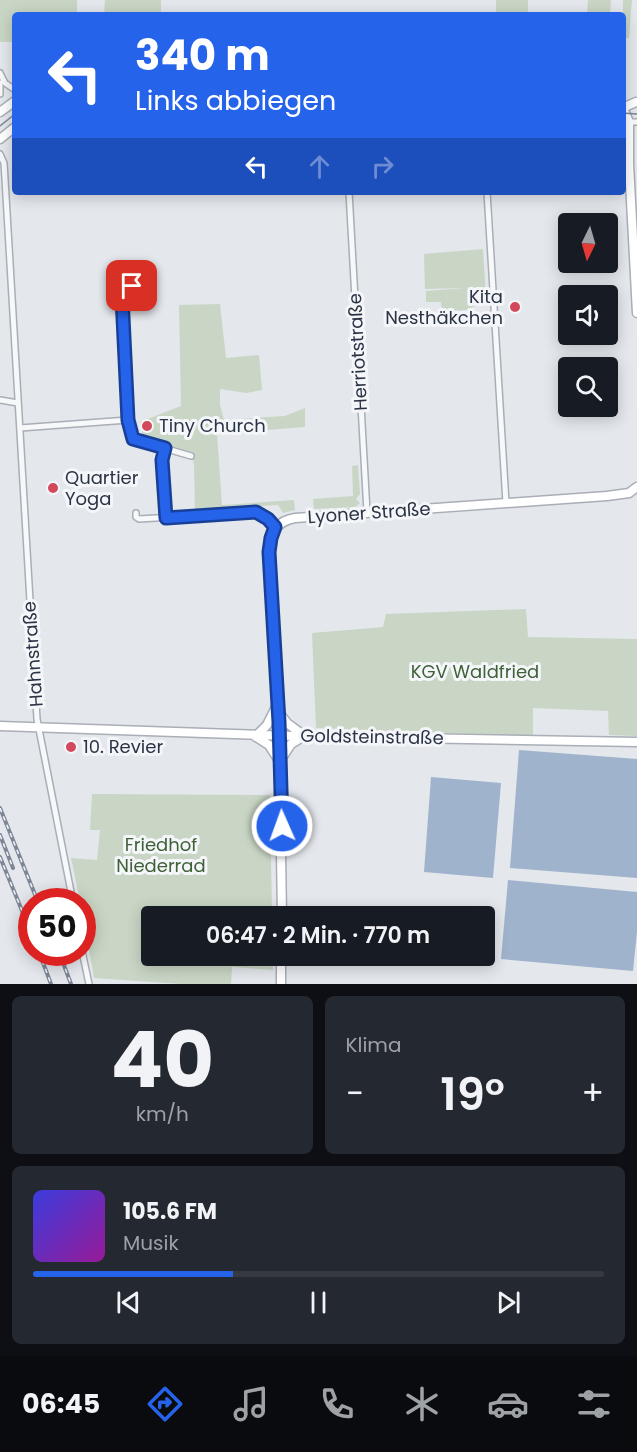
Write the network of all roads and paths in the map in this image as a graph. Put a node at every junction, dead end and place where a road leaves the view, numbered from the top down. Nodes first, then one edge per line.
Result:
1 (0, 73) edge
2 (0, 83) edge
3 (12, 88) edge
4 (0, 94) edge
5 (630, 122) edge
6 (12, 129) edge
7 (0, 139) edge
8 (0, 154) edge
9 (626, 154) edge
10 (629, 164) junction
11 (349, 195) edge
12 (487, 195) edge
13 (122, 297) dead end
14 (637, 313) edge
15 (0, 400) edge
16 (18, 403) junction
17 (128, 420) junction
18 (20, 428) junction
19 (165, 448) junction
20 (191, 456) dead end
21 (637, 487) edge
22 (506, 503) junction
23 (367, 512) junction
24 (136, 513) dead end
25 (166, 518) junction
26 (275, 527) junction
27 (278, 708) junction
28 (0, 726) edge
29 (39, 728) junction
30 (254, 734) junction
31 (279, 736) junction
32 (304, 736) junction
33 (637, 742) edge
34 (279, 762) junction
35 (70, 888) edge
36 (282, 906) edge
37 (85, 966) edge
38 (281, 966) edge
39 (89, 984) edge
40 (281, 984) edge

1 - 3 street
2 - 4 street
5 - 10 main road
6 - 7 main road
8 - 16 street, Hahnstraße
9 - 10 main road
10 - 14 main road
11 - 23 street, Herriotstraße
12 - 22 street
13 - 17 street
15 - 16 street
16 - 18 street, Hahnstraße
17 - 18 street
17 - 19 street
18 - 29 street, Hahnstraße
19 - 20 street
19 - 25 street
21 - 22 main road, Lyoner Straße
22 - 23 main road, Lyoner Straße
23 - 26 main road, Lyoner Straße
24 - 25 street
25 - 26 street
26 - 27 main road
27 - 30 main road
27 - 31 main road
27 - 32 main road
28 - 29 main road, Goldsteinstraße
29 - 30 main road, Goldsteinstraße
29 - 35 street, Hahnstraße
30 - 31 main road, Goldsteinstraße
30 - 34 main road
31 - 32 main road, Goldsteinstraße
31 - 34 main road
32 - 33 main road, Goldsteinstraße
32 - 34 main road
34 - 36 main road
37 - 39 street
38 - 40 main road

